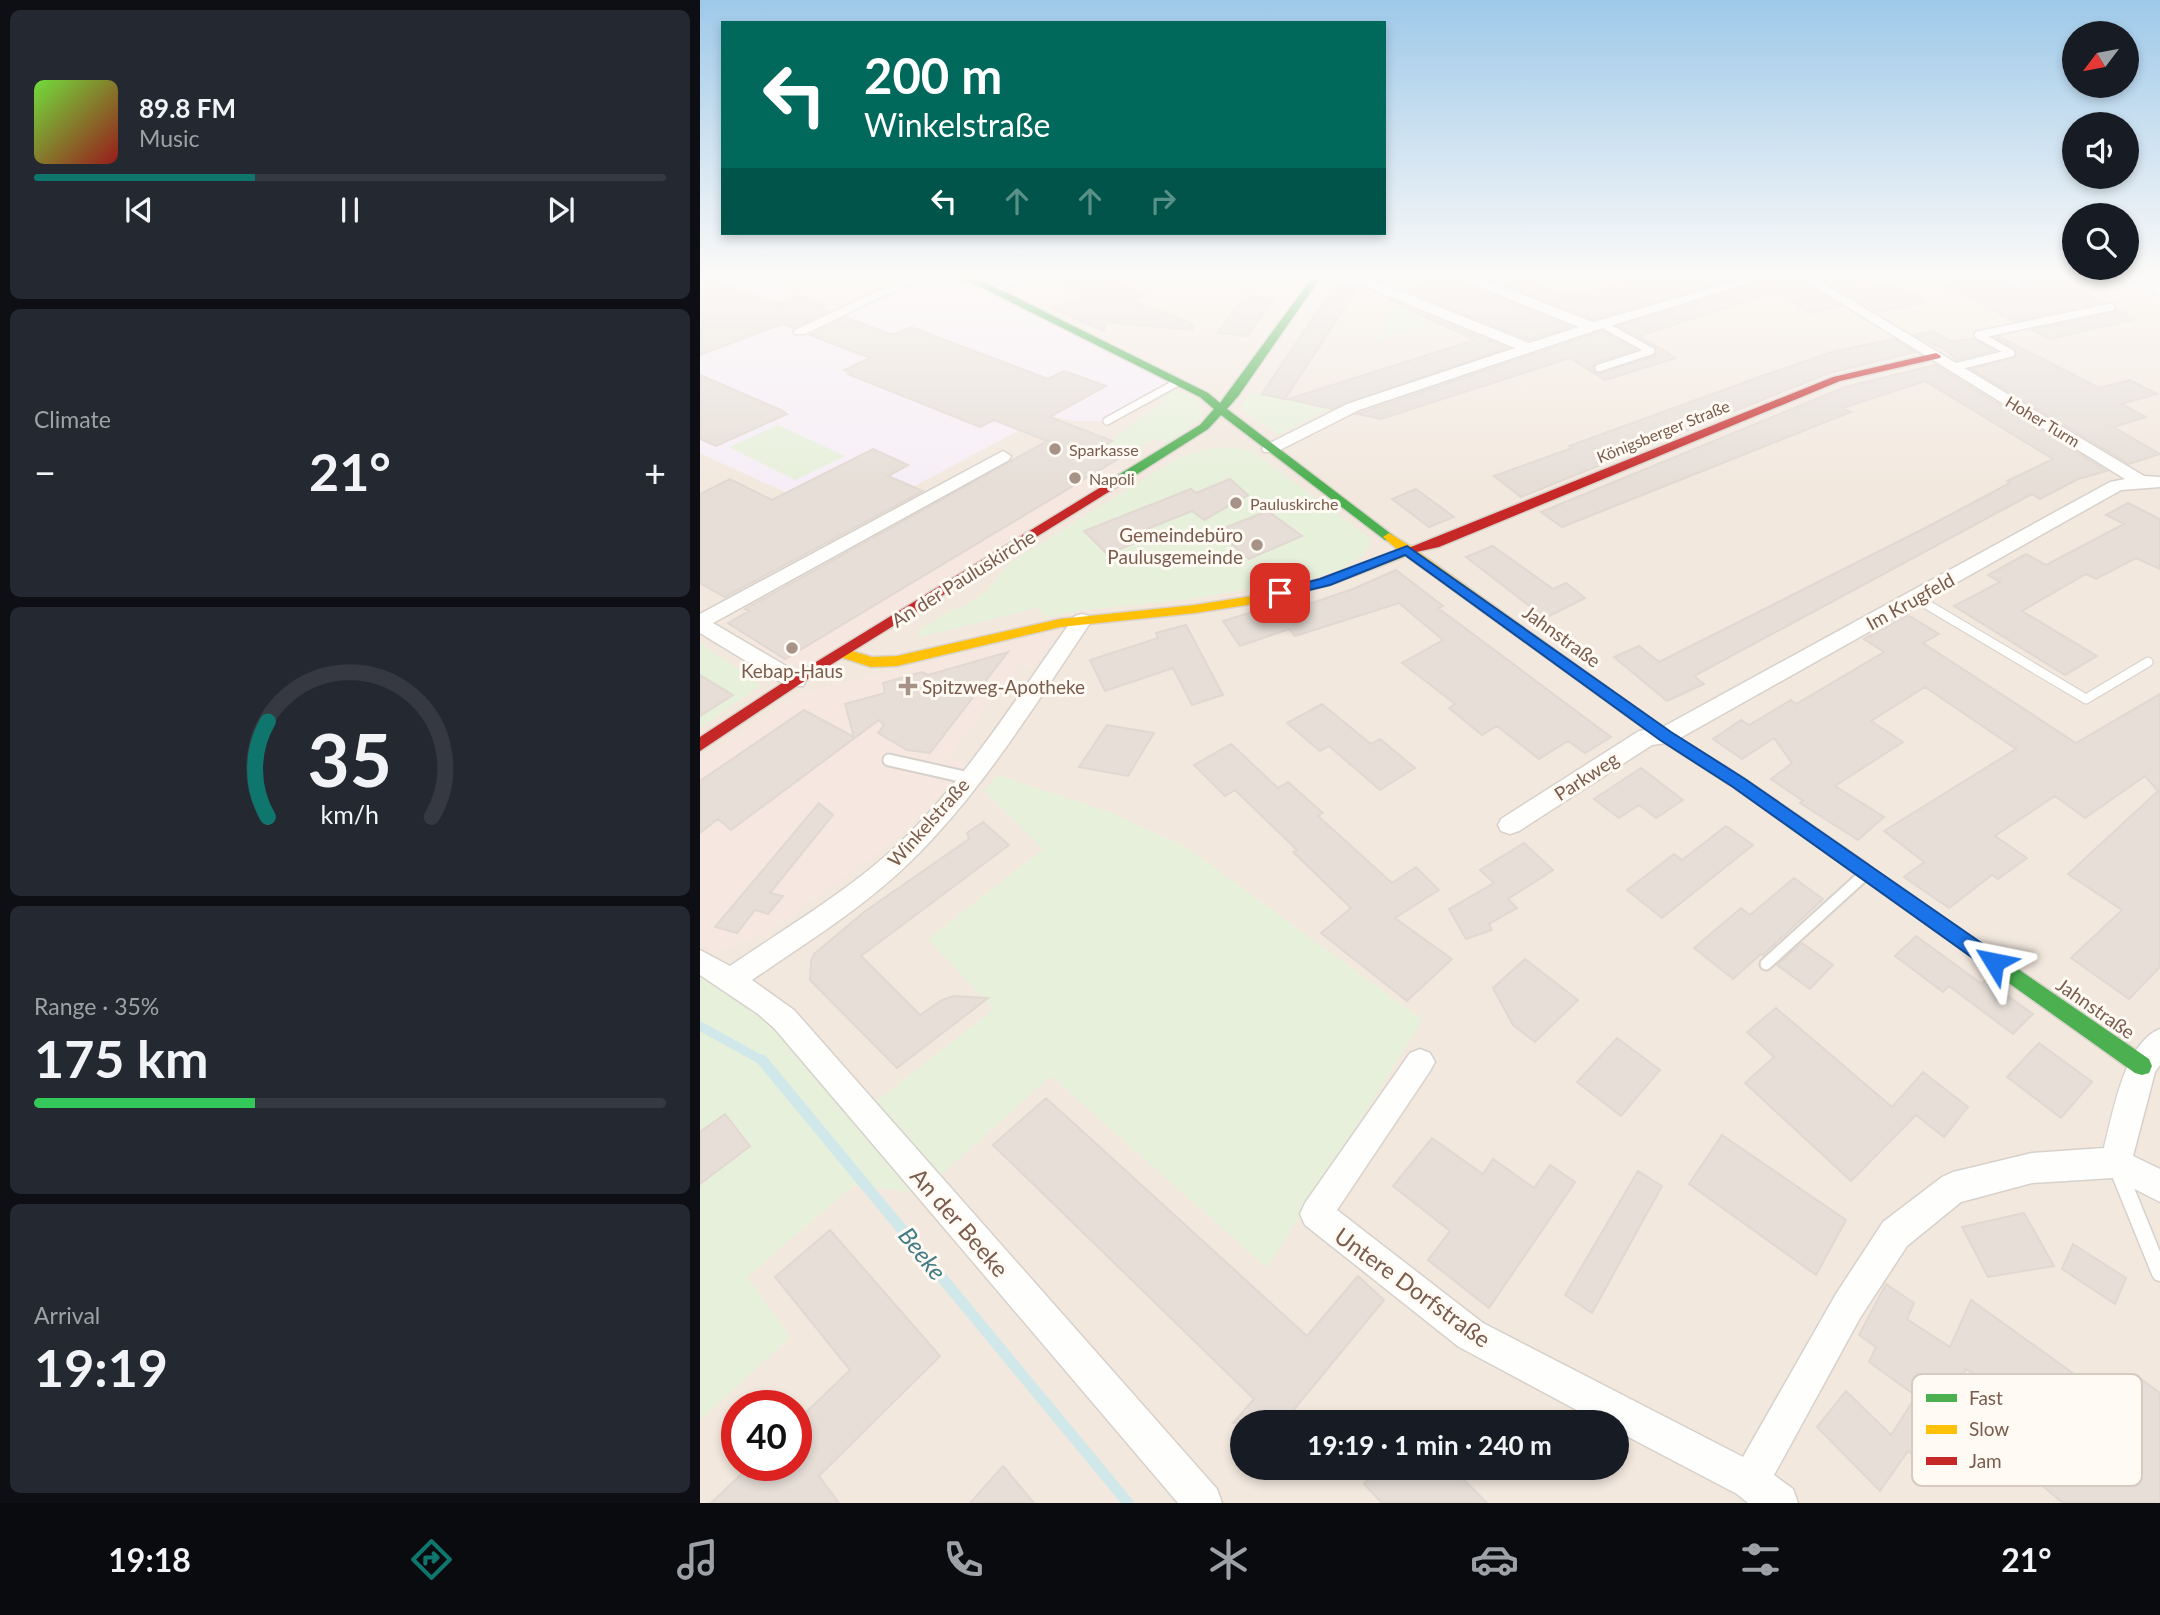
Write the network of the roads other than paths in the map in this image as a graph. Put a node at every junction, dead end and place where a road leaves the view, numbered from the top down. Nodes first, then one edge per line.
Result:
1 (1102, 344) edge
2 (1268, 344) edge
3 (1518, 344) edge
4 (1539, 344) edge
5 (1637, 344) edge
6 (1916, 344) edge
7 (1995, 344) edge
8 (1527, 348) junction
9 (1936, 356) junction
10 (1955, 367) junction
11 (1599, 368) dead end
12 (1178, 382) junction
13 (1220, 411) junction
14 (1107, 421) dead end
15 (1270, 449) junction
16 (1003, 456) dead end
17 (2151, 482) edge
18 (2160, 497) edge
19 (1407, 550) junction
20 (1916, 598) junction
21 (1082, 620) junction
22 (700, 623) edge
23 (842, 653) junction
24 (2148, 662) dead end
25 (795, 681) junction
26 (1665, 736) junction
27 (700, 745) edge
28 (889, 760) dead end
29 (969, 778) junction
30 (1510, 825) dead end
31 (1866, 873) junction
32 (700, 961) edge
33 (1766, 964) dead end
34 (731, 980) junction
35 (2151, 1054) edge
36 (1420, 1062) dead end
37 (2115, 1163) junction
38 (2160, 1186) edge
39 (2160, 1273) edge
40 (1750, 1481) junction
41 (1203, 1503) edge
42 (1779, 1503) edge

1 - 12 street, Jahnstraße
2 - 13 street, An der Pauluskirche
3 - 8 street
4 - 8 street
5 - 11 lane
6 - 9 street, Hoher Turm
7 - 10 lane
8 - 15 street
9 - 10 street, Hoher Turm
9 - 19 street, Königsberger Straße
10 - 17 street, Hoher Turm
12 - 13 street, Jahnstraße
12 - 14 lane
13 - 15 street, Jahnstraße
13 - 23 street, An der Pauluskirche
15 - 19 street, Jahnstraße
16 - 22 street
17 - 18 street, Hoher Turm
17 - 20 street, Im Krugfeld
19 - 21 street
19 - 26 street, Jahnstraße
20 - 24 lane
20 - 26 street, Im Krugfeld
21 - 23 street
21 - 29 street, Winkelstraße
22 - 25 street
23 - 25 street, An der Pauluskirche
25 - 27 street
26 - 30 street, Parkweg
26 - 31 street, Jahnstraße
28 - 29 lane
29 - 34 street, Winkelstraße
31 - 33 lane
31 - 35 street, Jahnstraße
32 - 34 street, An der Beeke
34 - 41 street, An der Beeke
35 - 37 street
36 - 40 street, Untere Dorfstraße
37 - 38 street
37 - 39 lane
37 - 40 street
40 - 42 street, Untere Dorfstraße

